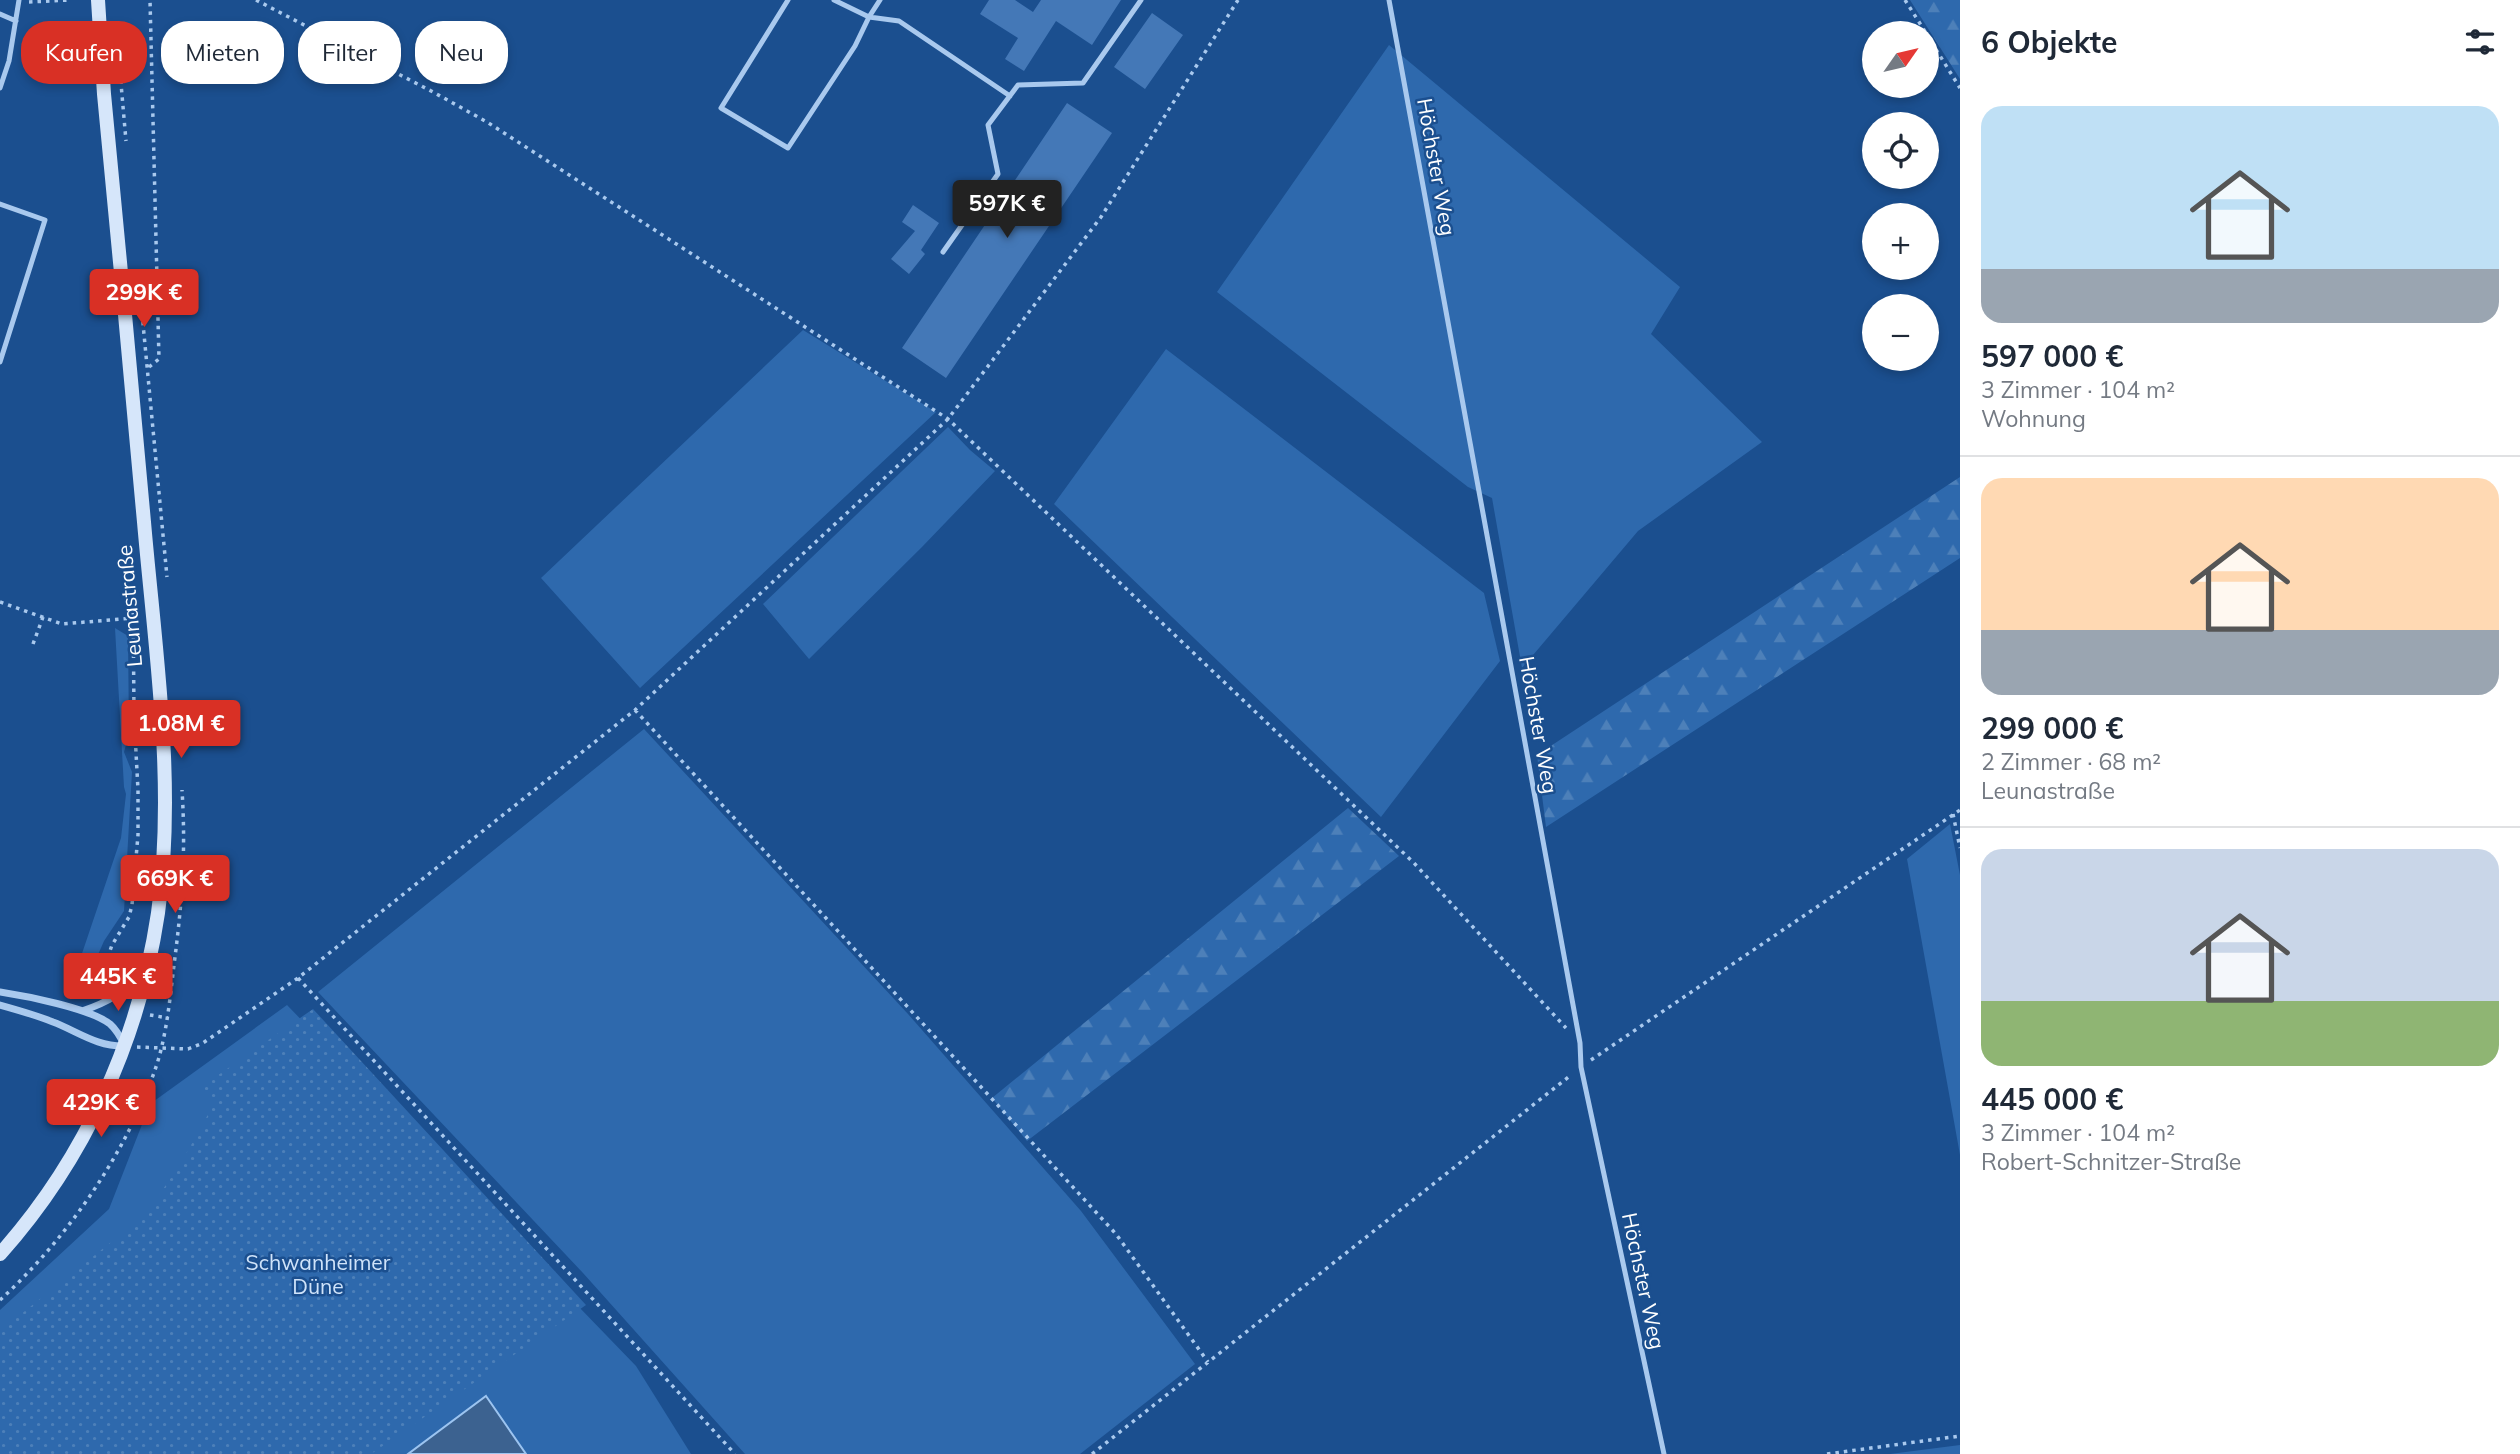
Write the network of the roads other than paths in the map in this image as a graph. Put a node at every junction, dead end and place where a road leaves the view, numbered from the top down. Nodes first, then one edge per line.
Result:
1 (19, 0) edge
2 (98, 0) edge
3 (788, 0) edge
4 (834, 0) edge
5 (880, 0) edge
6 (1140, 0) edge
7 (1389, 0) edge
8 (0, 15) edge
9 (869, 17) junction
10 (16, 21) junction
11 (2, 77) edge
12 (0, 88) edge
13 (1010, 96) junction
14 (0, 204) edge
15 (943, 252) dead end
16 (0, 362) edge
17 (148, 965) junction
18 (0, 992) edge
19 (0, 1005) edge
20 (81, 1011) junction
21 (125, 1046) junction
22 (0, 1254) edge
23 (1664, 1454) edge

1 - 10 lane
2 - 17 main road, Leunastraße
3 - 9 lane
4 - 9 lane
5 - 9 lane
6 - 13 lane
7 - 23 lane, Höchster Weg
8 - 10 lane
9 - 13 lane
10 - 11 lane
11 - 12 lane
13 - 15 lane
14 - 16 lane
17 - 20 street
17 - 21 main road, Leunastraße
18 - 20 street
19 - 21 street
20 - 21 street
21 - 22 main road, Leunastraße

